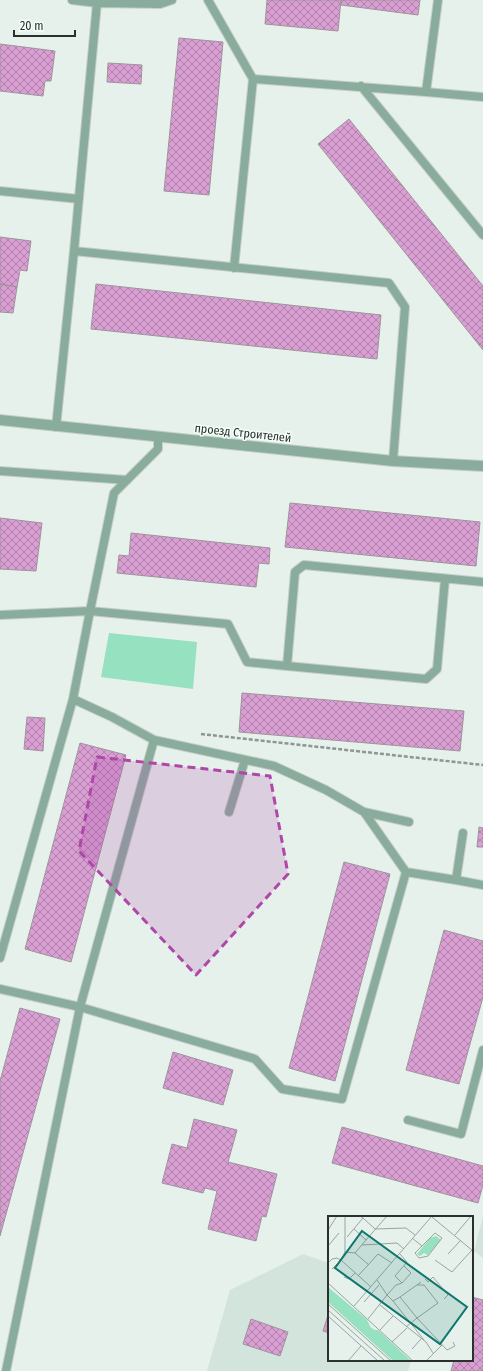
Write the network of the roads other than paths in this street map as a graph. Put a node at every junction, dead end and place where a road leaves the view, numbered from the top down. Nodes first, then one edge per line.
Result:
1 (72, 0) edge
2 (172, 0) edge
3 (208, 0) edge
4 (438, 0) edge
5 (97, 1) edge
6 (253, 79) junction
7 (361, 86) junction
8 (426, 92) junction
9 (483, 97) edge
10 (0, 192) edge
11 (79, 199) junction
12 (483, 235) edge
13 (74, 251) junction
14 (234, 268) junction
15 (0, 420) edge
16 (56, 427) junction
17 (158, 437) junction
18 (393, 461) junction
19 (483, 466) edge
20 (0, 471) edge
21 (127, 480) junction
22 (445, 579) junction
23 (483, 582) edge
24 (90, 611) junction
25 (0, 615) edge
26 (287, 666) junction
27 (73, 699) junction
28 (154, 740) junction
29 (245, 760) junction
30 (229, 812) dead end
31 (364, 812) junction
32 (410, 822) dead end
33 (463, 833) dead end
34 (406, 872) junction
35 (456, 880) junction
36 (483, 885) edge
37 (0, 958) edge
38 (0, 989) edge
39 (80, 1007) junction
40 (483, 1050) edge
41 (408, 1120) dead end
42 (6, 1371) edge

1 - 5 lane
2 - 5 lane
3 - 6 lane
4 - 8 lane
5 - 11 lane
6 - 7 lane
6 - 14 lane
7 - 8 lane
7 - 12 lane
8 - 9 lane
10 - 11 lane
11 - 13 lane
13 - 14 lane
13 - 16 lane
14 - 18 lane
15 - 16 street, проезд Строителей
16 - 17 street, проезд Строителей
17 - 18 street, проезд Строителей
17 - 21 lane
18 - 19 street, проезд Строителей
20 - 21 lane
21 - 24 lane
22 - 23 lane
22 - 26 lane
22 - 26 lane
24 - 25 lane
24 - 26 lane
24 - 27 lane
27 - 28 lane
27 - 37 lane
28 - 29 lane
28 - 39 lane
29 - 30 lane
29 - 31 lane
31 - 32 lane
31 - 34 lane
33 - 35 lane
34 - 35 lane
34 - 39 lane
35 - 36 lane
38 - 39 lane
39 - 42 lane
40 - 41 lane

